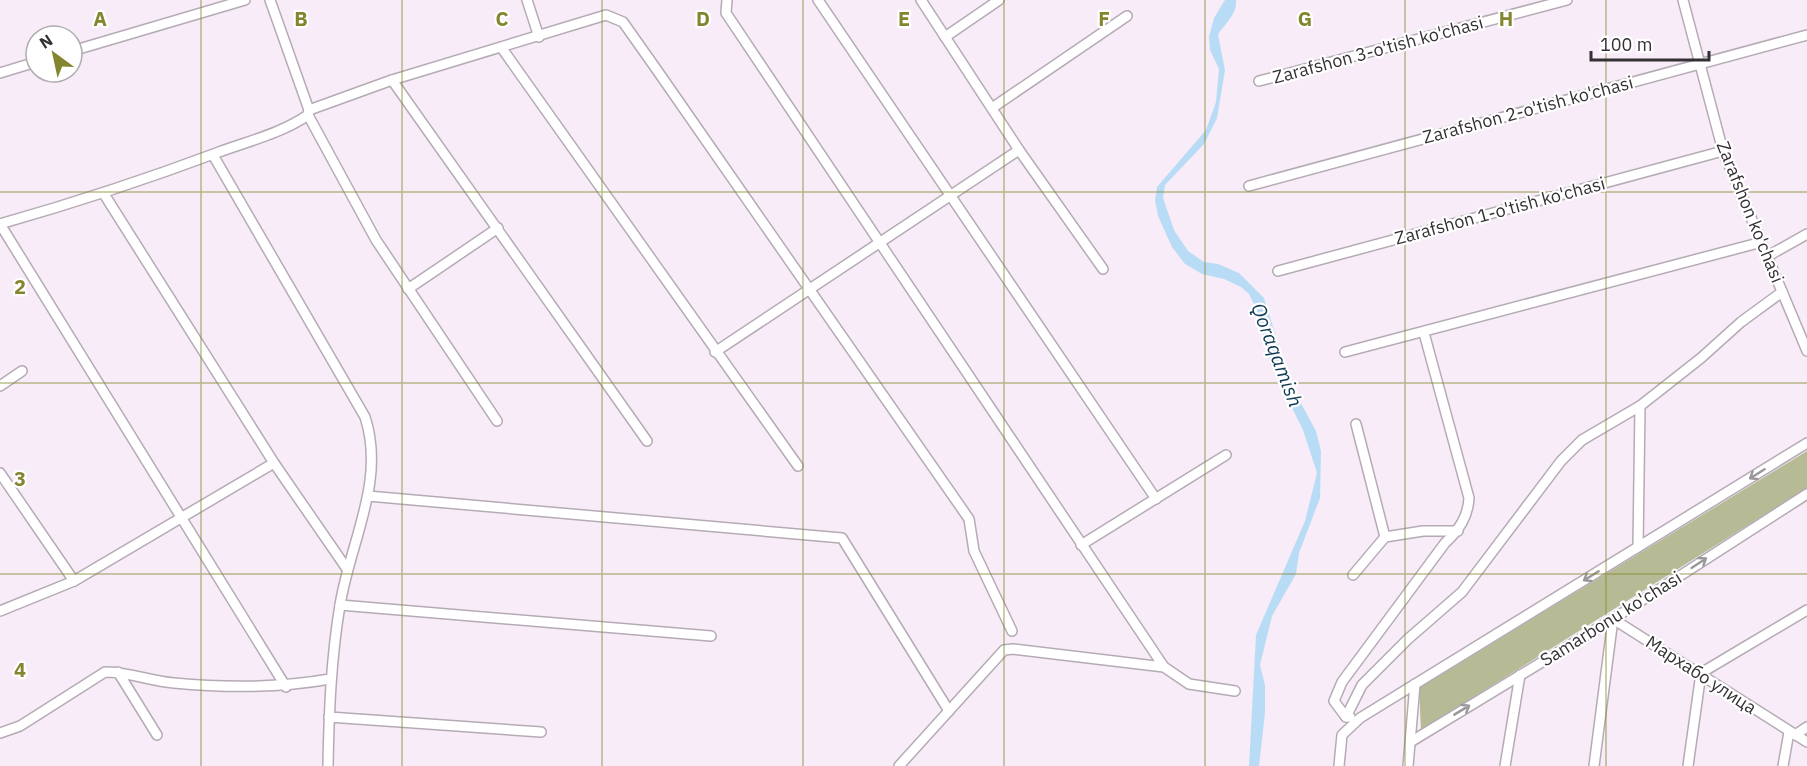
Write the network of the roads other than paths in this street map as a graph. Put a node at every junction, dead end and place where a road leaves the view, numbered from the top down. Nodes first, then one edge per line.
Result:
1 (245, 0) edge
2 (270, 0) edge
3 (527, 0) edge
4 (727, 0) edge
5 (818, 0) edge
6 (921, 0) edge
7 (999, 0) edge
8 (1567, 0) edge
9 (1683, 0) edge
10 (1126, 16) dead end
11 (1807, 35) edge
12 (539, 37) junction
13 (945, 37) junction
14 (501, 46) junction
15 (84, 47) edge
16 (1700, 64) junction
17 (24, 66) edge
18 (0, 73) edge
19 (392, 80) junction
20 (1259, 81) dead end
21 (992, 108) junction
22 (309, 112) junction
23 (1019, 150) junction
24 (1723, 151) junction
25 (213, 154) junction
26 (1249, 186) dead end
27 (104, 194) junction
28 (950, 198) junction
29 (0, 224) edge
30 (498, 228) junction
31 (1807, 234) edge
32 (1762, 242) junction
33 (880, 244) junction
34 (1768, 256) junction
35 (1103, 269) dead end
36 (1278, 271) dead end
37 (408, 289) junction
38 (807, 289) junction
39 (1782, 292) junction
40 (1424, 333) junction
41 (1807, 351) edge
42 (716, 352) junction
43 (1345, 352) dead end
44 (22, 371) dead end
45 (0, 386) edge
46 (1640, 406) junction
47 (497, 421) dead end
48 (1356, 424) dead end
49 (647, 441) dead end
50 (1807, 443) edge
51 (1226, 455) dead end
52 (274, 463) junction
53 (798, 466) dead end
54 (0, 473) edge
55 (1807, 494) edge
56 (368, 496) junction
57 (1156, 499) junction
58 (182, 516) junction
59 (1458, 531) junction
60 (1385, 537) junction
61 (1081, 546) junction
62 (1638, 548) junction
63 (347, 569) junction
64 (1353, 575) dead end
65 (74, 581) junction
66 (340, 605) junction
67 (1807, 610) edge
68 (0, 611) edge
69 (1613, 620) junction
70 (1012, 631) dead end
71 (711, 636) dead end
72 (1164, 667) junction
73 (118, 672) junction
74 (1701, 673) junction
75 (1520, 675) junction
76 (330, 678) junction
77 (1415, 684) junction
78 (286, 687) junction
79 (1235, 691) dead end
80 (949, 711) junction
81 (329, 717) junction
82 (1346, 717) junction
83 (1360, 718) junction
84 (1807, 727) edge
85 (541, 732) dead end
86 (0, 733) edge
87 (1792, 734) junction
88 (157, 735) dead end
89 (1412, 741) junction
90 (1807, 742) edge
91 (328, 766) edge
92 (899, 766) edge
93 (1339, 766) edge
94 (1408, 766) edge
95 (1505, 766) edge
96 (1594, 766) edge
97 (1688, 766) edge
98 (1783, 766) edge

1 - 15 street
2 - 22 street
3 - 12 street
4 - 33 street
5 - 28 street
6 - 13 street
7 - 13 street
8 - 20 street, Zarafshon 3-o'tish ko'chasi
9 - 16 street, Zarafshon ko'chasi
10 - 21 street
11 - 16 street, Zarafshon 2-o'tish ko'chasi
12 - 14 street
12 - 38 street
13 - 21 street
14 - 19 street
14 - 42 street
16 - 24 street, Zarafshon ko'chasi
16 - 26 street, Zarafshon 2-o'tish ko'chasi
17 - 18 street
19 - 22 street
19 - 30 street
21 - 23 street
22 - 25 street
22 - 37 street
23 - 28 street
23 - 35 street
24 - 32 street, Zarafshon ko'chasi
24 - 36 street, Zarafshon 1-o'tish ko'chasi
25 - 27 street
25 - 56 street
27 - 29 street
27 - 52 street
28 - 33 street
28 - 57 street
29 - 58 street
30 - 37 street
30 - 49 street
31 - 34 street
32 - 34 street, Zarafshon ko'chasi
32 - 40 street
33 - 38 street
33 - 61 street
34 - 39 street, Zarafshon ko'chasi
37 - 47 street
38 - 42 street
38 - 70 street
39 - 41 street, Zarafshon ko'chasi
39 - 46 street
40 - 43 street
40 - 59 street
42 - 53 street
44 - 45 street
46 - 62 street
46 - 82 street
48 - 60 street
50 -> 62 street
51 - 57 street
52 - 58 street
52 - 63 street
54 - 65 street
69 -> 55 street, Samarbonu ko'chasi
56 - 63 street
56 - 80 street
57 - 61 street
58 - 65 street
58 - 78 street
59 - 60 street
59 - 82 street
60 - 64 street
61 - 72 street
62 -> 77 street
63 - 66 street
65 - 68 street
66 - 71 street
66 - 76 street
67 - 74 street
69 - 74 street, Мархабо улица
69 - 75 street, Samarbonu ko'chasi
69 - 96 street
72 - 79 street
72 - 80 street
73 - 78 street
73 - 86 street
73 - 88 street
74 - 87 street, Мархабо улица
74 - 97 street
89 -> 75 street, Samarbonu ko'chasi
75 - 95 street
76 - 78 street
76 - 81 street
77 - 83 street
77 - 89 street
80 - 92 street
81 - 85 street
81 - 91 street
82 - 83 street
83 - 93 street
84 - 87 street
87 - 90 street, Мархабо улица
87 - 98 street
89 - 94 street

